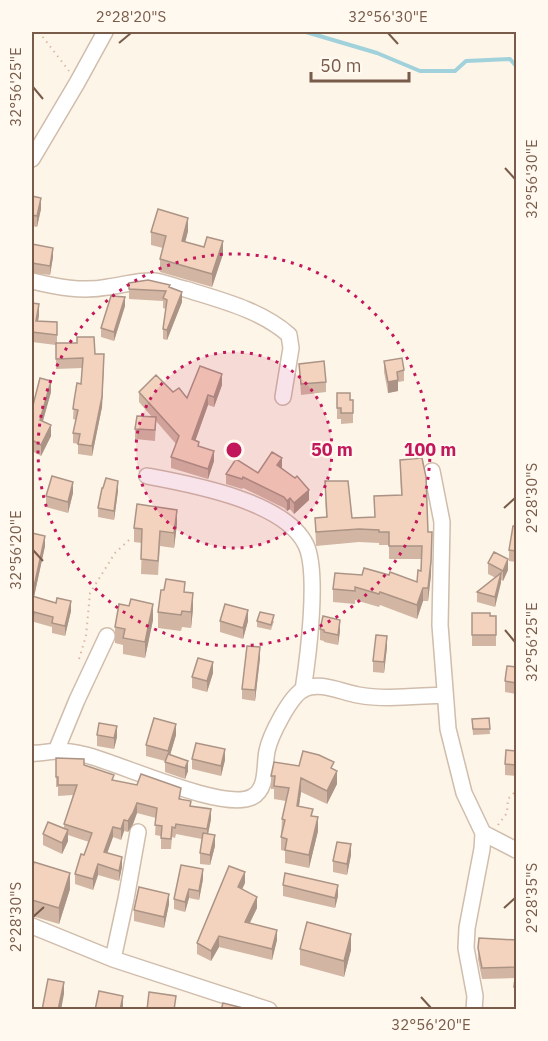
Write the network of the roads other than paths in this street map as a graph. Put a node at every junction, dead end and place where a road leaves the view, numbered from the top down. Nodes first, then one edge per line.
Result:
1 (105, 32) edge
2 (32, 159) edge
3 (32, 281) edge
4 (283, 397) dead end
5 (432, 471) dead end
6 (147, 476) dead end
7 (107, 636) dead end
8 (303, 690) junction
9 (444, 695) junction
10 (56, 751) junction
11 (32, 753) edge
12 (138, 832) dead end
13 (486, 835) junction
14 (516, 850) edge
15 (32, 926) edge
16 (112, 959) junction
17 (262, 1009) edge
18 (474, 1010) edge

1 - 2 street
3 - 4 street
5 - 9 street
6 - 8 street
7 - 10 street
8 - 9 street
8 - 10 street
9 - 13 street
10 - 11 street
12 - 16 street
13 - 14 street
13 - 18 street
15 - 16 street
16 - 17 street

